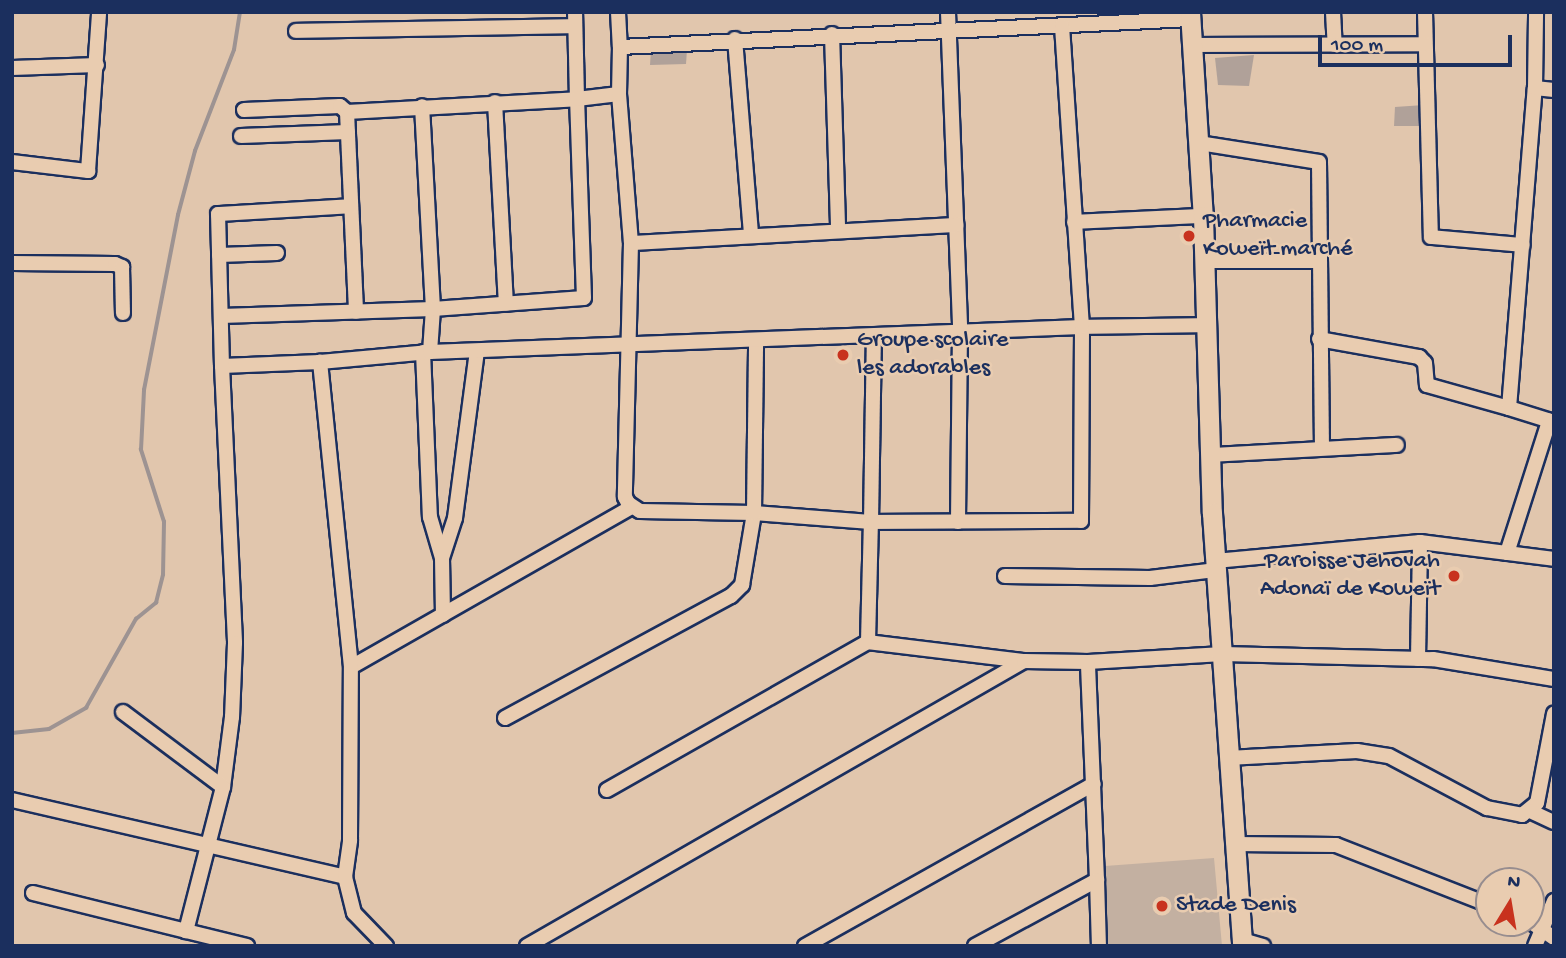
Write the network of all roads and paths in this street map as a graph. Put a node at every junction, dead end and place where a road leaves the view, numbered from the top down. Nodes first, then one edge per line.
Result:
1 (99, 12) edge
2 (618, 12) edge
3 (948, 12) edge
4 (1333, 12) edge
5 (1425, 12) edge
6 (1536, 12) edge
7 (1190, 15) edge
8 (575, 19) edge
9 (1062, 26) junction
10 (947, 28) junction
11 (296, 31) dead end
12 (832, 34) junction
13 (736, 39) junction
14 (1425, 44) junction
15 (1193, 45) junction
16 (1335, 45) junction
17 (621, 47) junction
18 (97, 65) junction
19 (12, 68) edge
20 (1535, 88) junction
21 (1554, 89) edge
22 (619, 94) junction
23 (577, 99) junction
24 (495, 102) junction
25 (422, 106) junction
26 (244, 110) dead end
27 (347, 112) junction
28 (348, 132) junction
29 (241, 136) dead end
30 (1199, 143) junction
31 (12, 162) edge
32 (351, 206) junction
33 (1203, 216) junction
34 (1074, 222) junction
35 (957, 225) junction
36 (838, 229) junction
37 (751, 235) junction
38 (631, 243) junction
39 (1523, 245) junction
40 (277, 253) dead end
41 (219, 256) junction
42 (1205, 261) junction
43 (1319, 261) junction
44 (12, 263) edge
45 (506, 304) junction
46 (433, 309) junction
47 (356, 312) junction
48 (123, 313) dead end
49 (221, 316) junction
50 (1207, 325) junction
51 (1082, 327) junction
52 (960, 330) junction
53 (874, 336) junction
54 (1319, 339) junction
55 (756, 341) junction
56 (632, 347) junction
57 (477, 351) junction
58 (426, 352) junction
59 (320, 362) junction
60 (222, 366) junction
61 (1509, 408) junction
62 (1552, 421) edge
63 (1396, 445) dead end
64 (1322, 446) junction
65 (1211, 455) junction
66 (632, 507) junction
67 (754, 513) junction
68 (871, 522) junction
69 (958, 522) junction
70 (1420, 541) junction
71 (1507, 553) junction
72 (442, 558) junction
73 (1554, 559) edge
74 (1215, 565) junction
75 (1005, 576) dead end
76 (443, 615) junction
77 (868, 642) junction
78 (1223, 653) junction
79 (1418, 659) junction
80 (1024, 661) junction
81 (1088, 662) junction
82 (351, 667) junction
83 (1554, 679) edge
84 (123, 712) dead end
85 (1554, 714) edge
86 (505, 718) dead end
87 (1228, 758) junction
88 (1094, 784) junction
89 (223, 787) junction
90 (607, 790) dead end
91 (12, 800) edge
92 (1530, 811) junction
93 (1554, 822) edge
94 (1234, 844) junction
95 (206, 848) junction
96 (345, 877) junction
97 (1097, 880) junction
98 (33, 893) dead end
99 (1475, 900) edge
100 (1554, 901) edge
101 (1545, 924) edge
102 (186, 931) junction
103 (1242, 943) edge
104 (247, 946) edge
105 (386, 946) edge
106 (527, 946) edge
107 (806, 946) edge
108 (975, 946) edge
109 (1099, 946) edge
110 (1263, 946) edge

1 - 18 street
2 - 17 street
3 - 10 street
4 - 16 street
5 - 14 street
6 - 20 street
7 - 9 street
7 - 15 street
8 - 11 street
8 - 23 street
9 - 10 street
9 - 34 street
10 - 12 street
10 - 35 street
12 - 13 street
12 - 36 street
13 - 17 street
13 - 37 street
14 - 16 street
14 - 39 street
15 - 16 street
15 - 30 street
17 - 22 street
18 - 19 street
18 - 31 street
20 - 21 street
20 - 39 street
22 - 23 street
22 - 38 street
23 - 24 street
23 - 45 street
24 - 25 street
24 - 45 street
25 - 27 street
25 - 46 street
26 - 27 street
27 - 28 street
28 - 29 street
28 - 32 street
30 - 33 street
30 - 43 street
32 - 41 street
32 - 47 street
33 - 34 street
33 - 42 street
34 - 51 street
35 - 36 street
35 - 52 street
36 - 37 street
37 - 38 street
38 - 56 street
39 - 61 street
40 - 41 street
41 - 49 street
42 - 43 street
42 - 50 street
43 - 54 street
44 - 48 street
45 - 46 street
46 - 47 street
46 - 58 street
47 - 49 street
49 - 60 street
50 - 51 street
50 - 65 street
51 - 52 street
51 - 69 street
52 - 53 street
52 - 69 street
53 - 55 street
53 - 68 street
54 - 61 street
54 - 64 street
55 - 56 street
55 - 67 street
56 - 57 street
56 - 66 street
57 - 58 street
57 - 72 street
58 - 59 street
58 - 72 street
59 - 60 street
59 - 82 street
60 - 89 street
61 - 62 street
62 - 71 street
63 - 64 street
64 - 65 street
65 - 74 street
66 - 67 street
66 - 76 street
67 - 68 street
67 - 86 street
68 - 69 street
68 - 77 street
70 - 71 street
70 - 74 street
70 - 79 street
71 - 73 street
72 - 76 street
74 - 75 street
74 - 78 street
76 - 82 street
77 - 80 street
77 - 90 street
78 - 79 street
78 - 81 street
78 - 87 street
79 - 83 street
80 - 81 street
80 - 106 street
81 - 88 street
82 - 96 street
84 - 89 street
85 - 92 street
87 - 92 street
87 - 94 street
88 - 97 street
88 - 107 street
89 - 95 street
91 - 95 street
92 - 93 street
94 - 99 street
94 - 103 street
95 - 96 street
95 - 102 street
96 - 105 street
97 - 108 street
97 - 109 street
98 - 102 street
100 - 101 street
102 - 104 street
103 - 110 street

